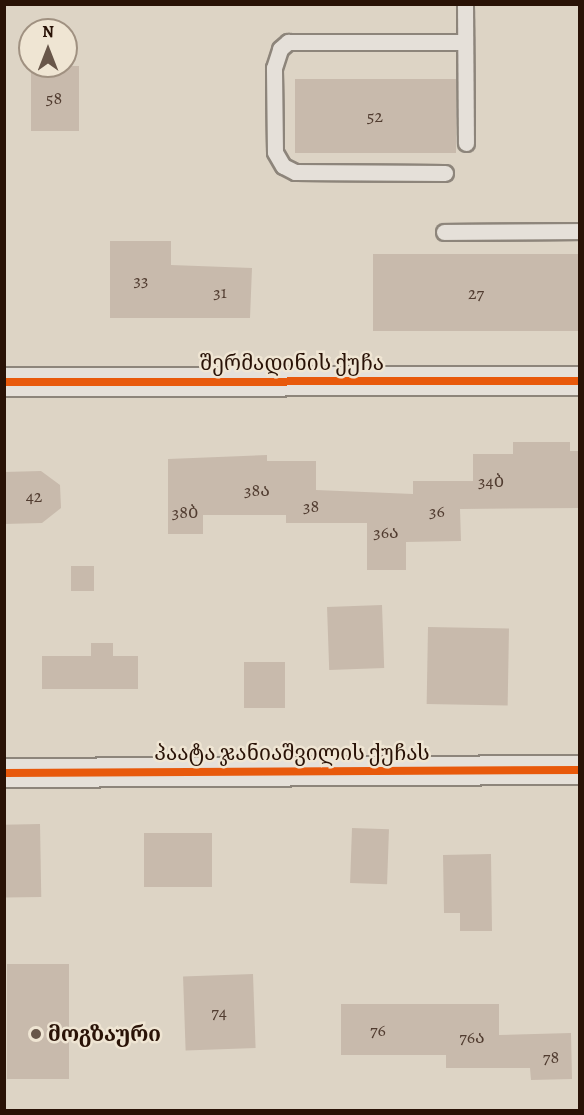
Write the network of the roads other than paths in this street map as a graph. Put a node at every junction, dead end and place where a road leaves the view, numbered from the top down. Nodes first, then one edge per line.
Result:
1 (465, 4) edge
2 (465, 42) junction
3 (466, 143) dead end
4 (445, 173) dead end
5 (579, 231) edge
6 (444, 232) dead end
7 (579, 381) edge
8 (4, 382) edge
9 (579, 770) edge
10 (4, 773) edge

1 - 2 lane
2 - 3 lane
2 - 4 lane
5 - 6 lane
7 - 8 street, შერმადინის ქუჩა
9 - 10 street, პაატა ჯანიაშვილის ქუჩას

